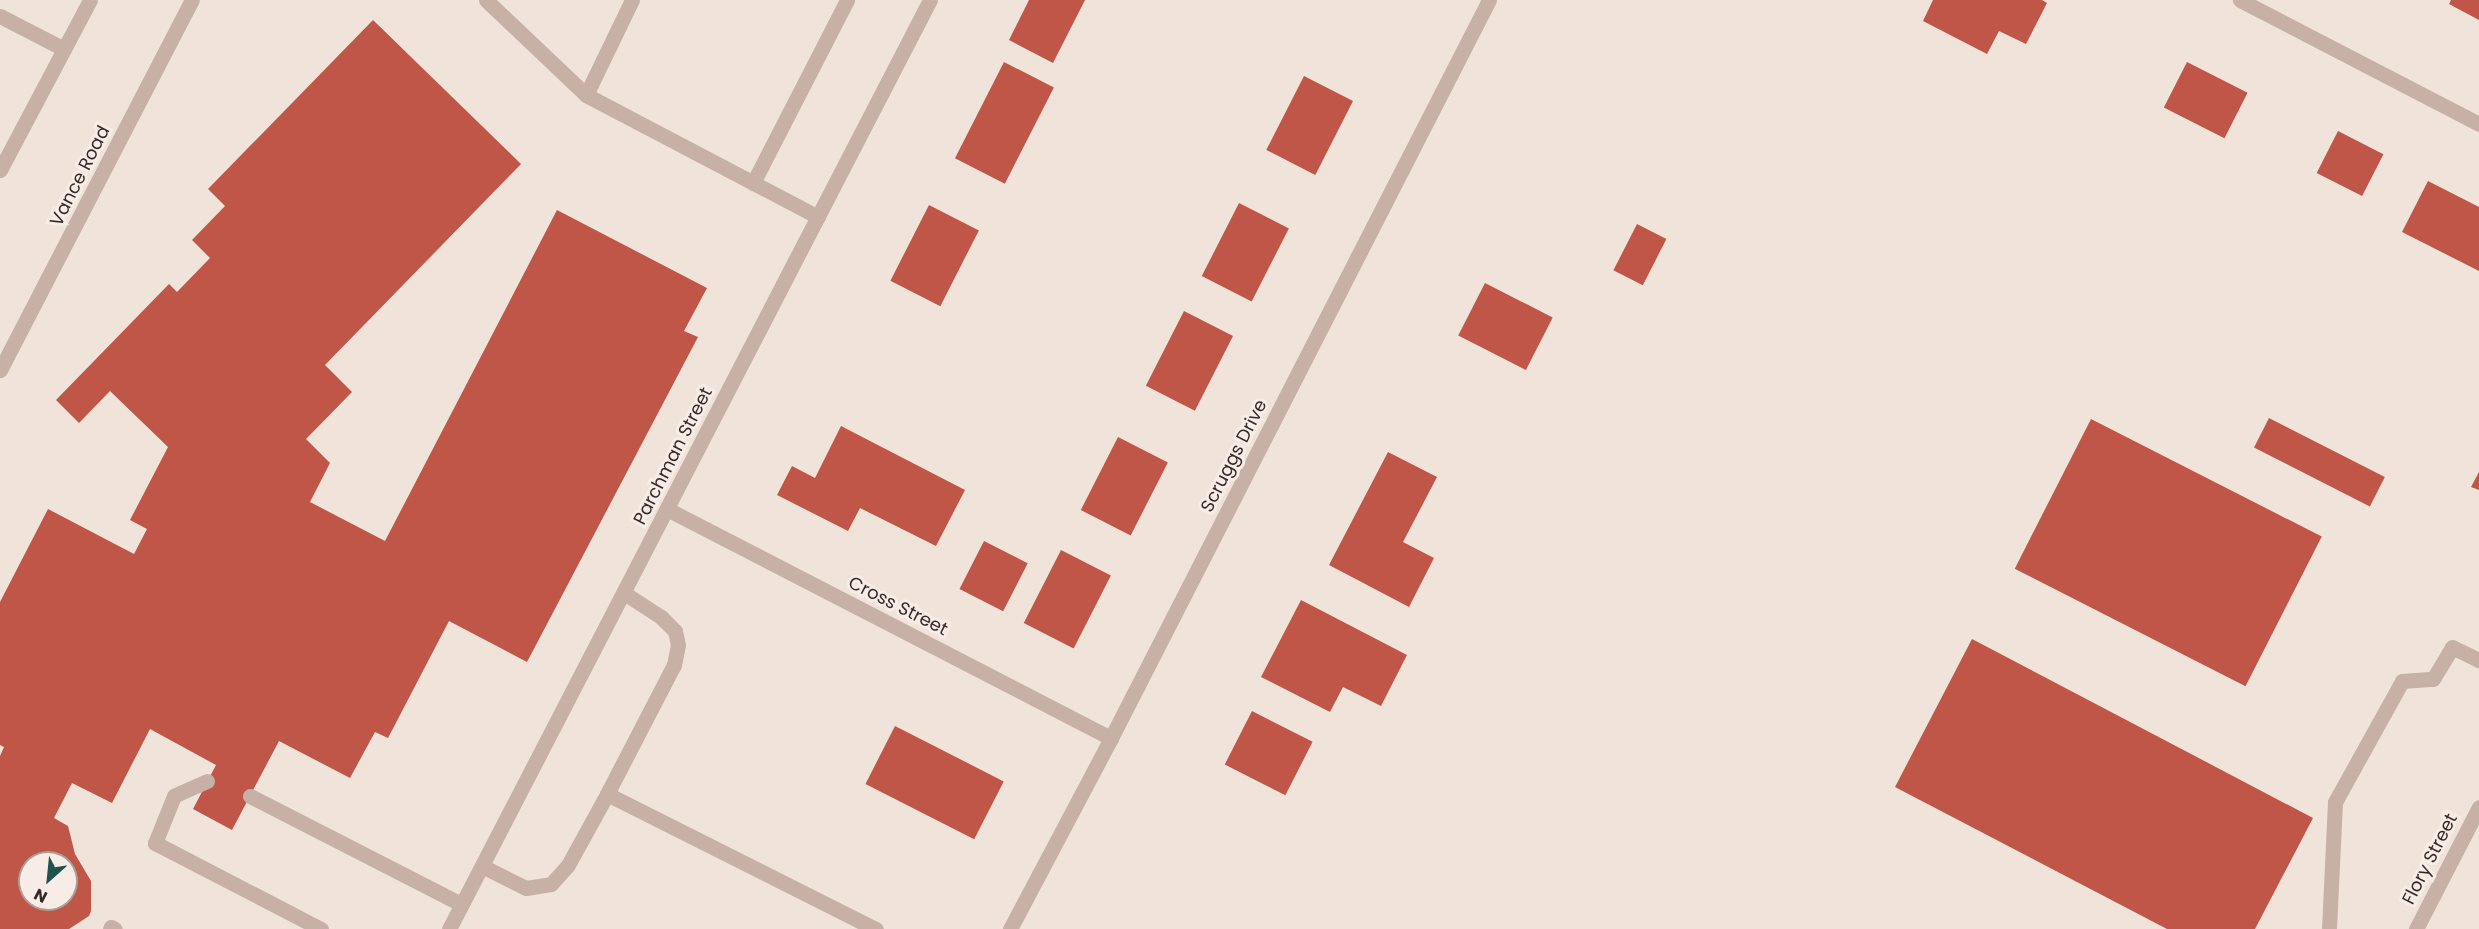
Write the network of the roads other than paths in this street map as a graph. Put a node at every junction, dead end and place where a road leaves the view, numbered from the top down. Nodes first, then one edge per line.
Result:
1 (90, 0) edge
2 (192, 0) edge
3 (487, 0) edge
4 (633, 0) edge
5 (847, 0) edge
6 (930, 0) edge
7 (1489, 0) edge
8 (2241, 0) edge
9 (0, 16) edge
10 (64, 49) junction
11 (586, 95) junction
12 (2479, 124) edge
13 (0, 170) edge
14 (753, 183) junction
15 (818, 217) junction
16 (1, 365) edge
17 (667, 509) junction
18 (624, 593) junction
19 (2479, 660) edge
20 (1112, 738) junction
21 (207, 782) dead end
22 (607, 794) junction
23 (250, 796) dead end
24 (2479, 807) edge
25 (482, 866) junction
26 (462, 904) junction
27 (110, 929) edge
28 (116, 929) edge
29 (321, 929) edge
30 (449, 929) edge
31 (876, 929) edge
32 (1010, 929) edge
33 (2329, 929) edge
34 (2416, 929) edge

1 - 10 street
2 - 16 street, Vance Road
3 - 11 street
4 - 11 street
5 - 14 street
6 - 15 street, Parchman Street
7 - 20 street, Scruggs Drive
8 - 12 street
9 - 10 street
10 - 13 street
11 - 14 street
14 - 15 street
15 - 17 street, Parchman Street
17 - 18 street, Parchman Street
17 - 20 street, Cross Street
18 - 22 street
18 - 25 street, Parchman Street
19 - 33 street
20 - 32 street, Scruggs Drive
21 - 29 street
22 - 25 street
22 - 31 street
23 - 26 street
24 - 34 street, Flory Street
25 - 26 street, Parchman Street
26 - 30 street, Parchman Street
27 - 28 street

